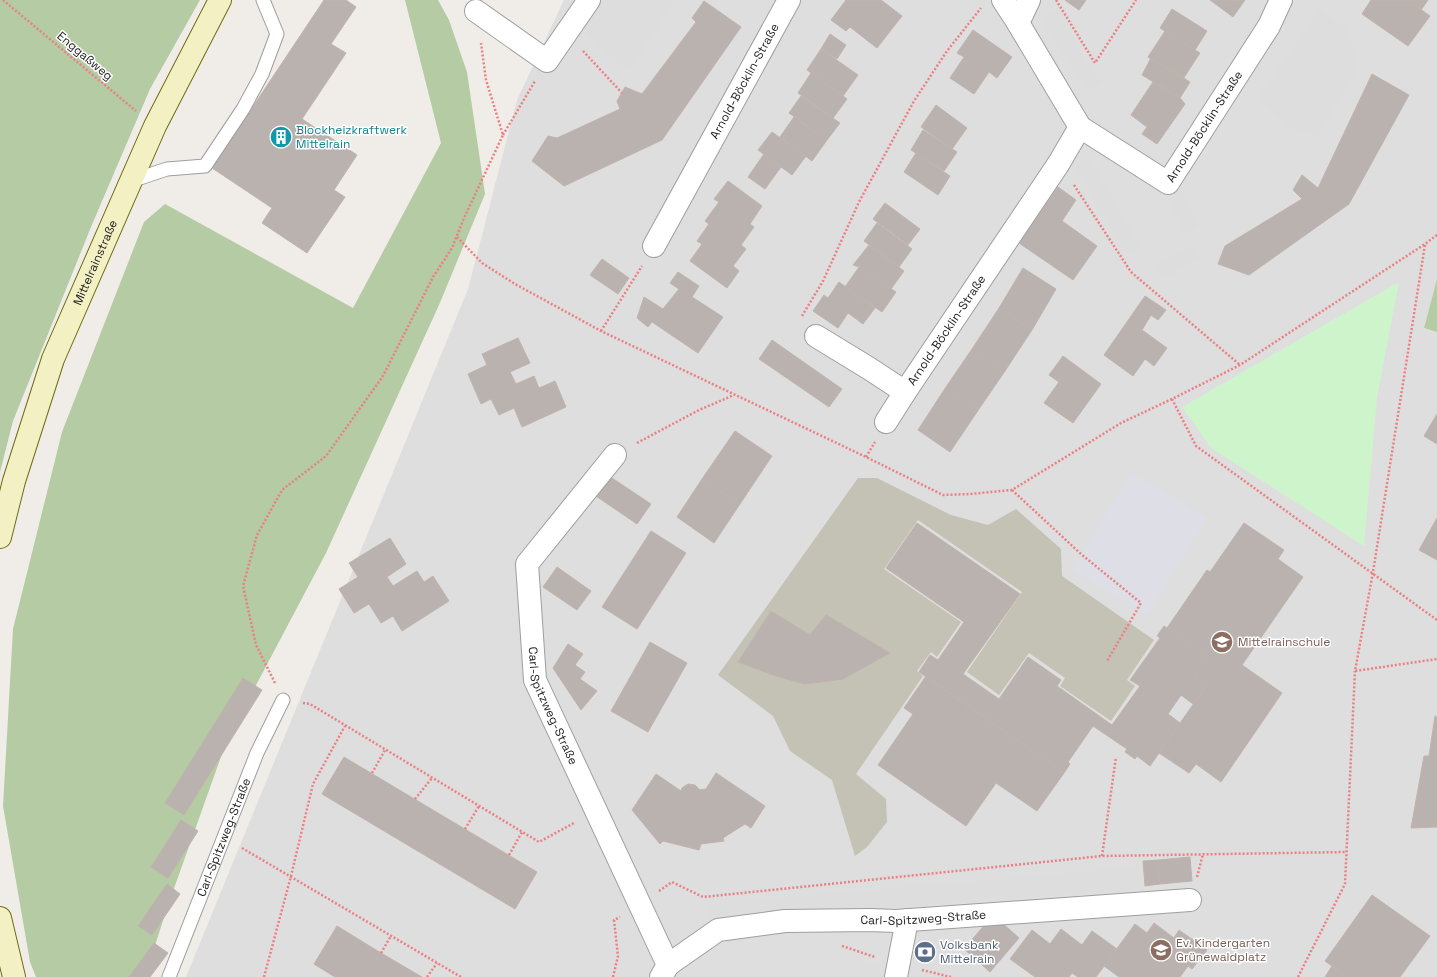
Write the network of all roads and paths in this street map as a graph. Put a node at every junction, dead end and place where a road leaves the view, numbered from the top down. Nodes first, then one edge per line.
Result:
1 (3, 0) edge
2 (220, 0) edge
3 (263, 0) edge
4 (589, 0) edge
5 (788, 0) edge
6 (1029, 0) edge
7 (1056, 0) edge
8 (1136, 0) edge
9 (1281, 0) edge
10 (993, 3) edge
11 (476, 11) joint
12 (1018, 23) junction
13 (566, 33) junction
14 (547, 61) junction
15 (622, 93) dead end
16 (155, 126) junction
17 (1080, 127) junction
18 (503, 135) junction
19 (1059, 162) junction
20 (131, 182) junction
21 (1437, 235) edge
22 (457, 237) junction
23 (1425, 244) junction
24 (654, 246) joint
25 (801, 318) dead end
26 (602, 330) junction
27 (816, 336) dead end
28 (1240, 365) junction
29 (905, 392) junction
30 (735, 395) junction
31 (1172, 399) junction
32 (886, 422) dead end
33 (615, 455) joint
34 (1012, 490) junction
35 (0, 537) edge
36 (1373, 572) junction
37 (1437, 620) edge
38 (1437, 658) edge
39 (1107, 661) dead end
40 (1355, 671) junction
41 (283, 700) junction
42 (345, 726) junction
43 (385, 750) junction
44 (1116, 757) dead end
45 (372, 773) dead end
46 (432, 778) junction
47 (415, 799) dead end
48 (479, 806) junction
49 (596, 811) junction
50 (465, 829) dead end
51 (522, 832) junction
52 (224, 837) junction
53 (1346, 852) junction
54 (508, 855) dead end
55 (1102, 856) junction
56 (291, 876) junction
57 (1190, 900) dead end
58 (640, 905) junction
59 (0, 918) edge
60 (907, 920) junction
61 (391, 936) junction
62 (839, 945) dead end
63 (381, 953) dead end
64 (437, 963) junction
65 (665, 971) edge
66 (897, 971) edge
67 (14, 977) edge
68 (169, 977) edge
69 (264, 977) edge
70 (427, 977) edge
71 (461, 977) edge
72 (613, 977) edge
73 (951, 977) edge
74 (1298, 977) edge

1 - 16 path, Enggaßweg
2 - 16 street, Mittelrainstraße
3 - 20 lane
4 - 13 street
5 - 24 street, Arnold-Böcklin-Straße
6 - 12 street
7 - 8 path
9 - 17 street, Arnold-Böcklin-Straße
10 - 12 street, Arnold-Böcklin-Straße
10 - 25 path
11 - 14 street
11 - 18 path
12 - 17 street, Arnold-Böcklin-Straße
13 - 14 street
13 - 15 path
14 - 18 path
16 - 20 street, Mittelrainstraße
17 - 19 street, Arnold-Böcklin-Straße
18 - 22 path
19 - 28 path
19 - 29 street, Arnold-Böcklin-Straße
20 - 35 street, Mittelrainstraße
21 - 23 path
22 - 26 path
22 - 41 path
23 - 28 path
23 - 36 path
24 - 26 path
26 - 30 path
27 - 29 street, Arnold-Böcklin-Straße
28 - 31 path
29 - 32 street, Arnold-Böcklin-Straße
30 - 33 path
30 - 34 path
31 - 34 path
31 - 36 path
33 - 49 street, Carl-Spitzweg-Straße
34 - 39 path
36 - 37 path
36 - 40 path
38 - 40 path
40 - 53 path
41 - 42 path
41 - 52 lane, Carl-Spitzweg-Straße
42 - 43 path
42 - 56 path
43 - 45 path
43 - 46 path
44 - 55 path
46 - 47 path
46 - 48 path
48 - 50 path
48 - 51 path
49 - 51 path
49 - 58 street, Carl-Spitzweg-Straße
51 - 54 path
52 - 56 path
52 - 68 lane, Carl-Spitzweg-Straße
53 - 55 path
53 - 74 path
55 - 58 path
56 - 61 path
56 - 69 path
57 - 60 street, Carl-Spitzweg-Straße
58 - 65 street, Carl-Spitzweg-Straße
58 - 72 path
59 - 67 street
60 - 65 street, Carl-Spitzweg-Straße
60 - 66 street
61 - 63 path
61 - 64 path
62 - 66 path
64 - 70 path
64 - 71 path
66 - 73 path

